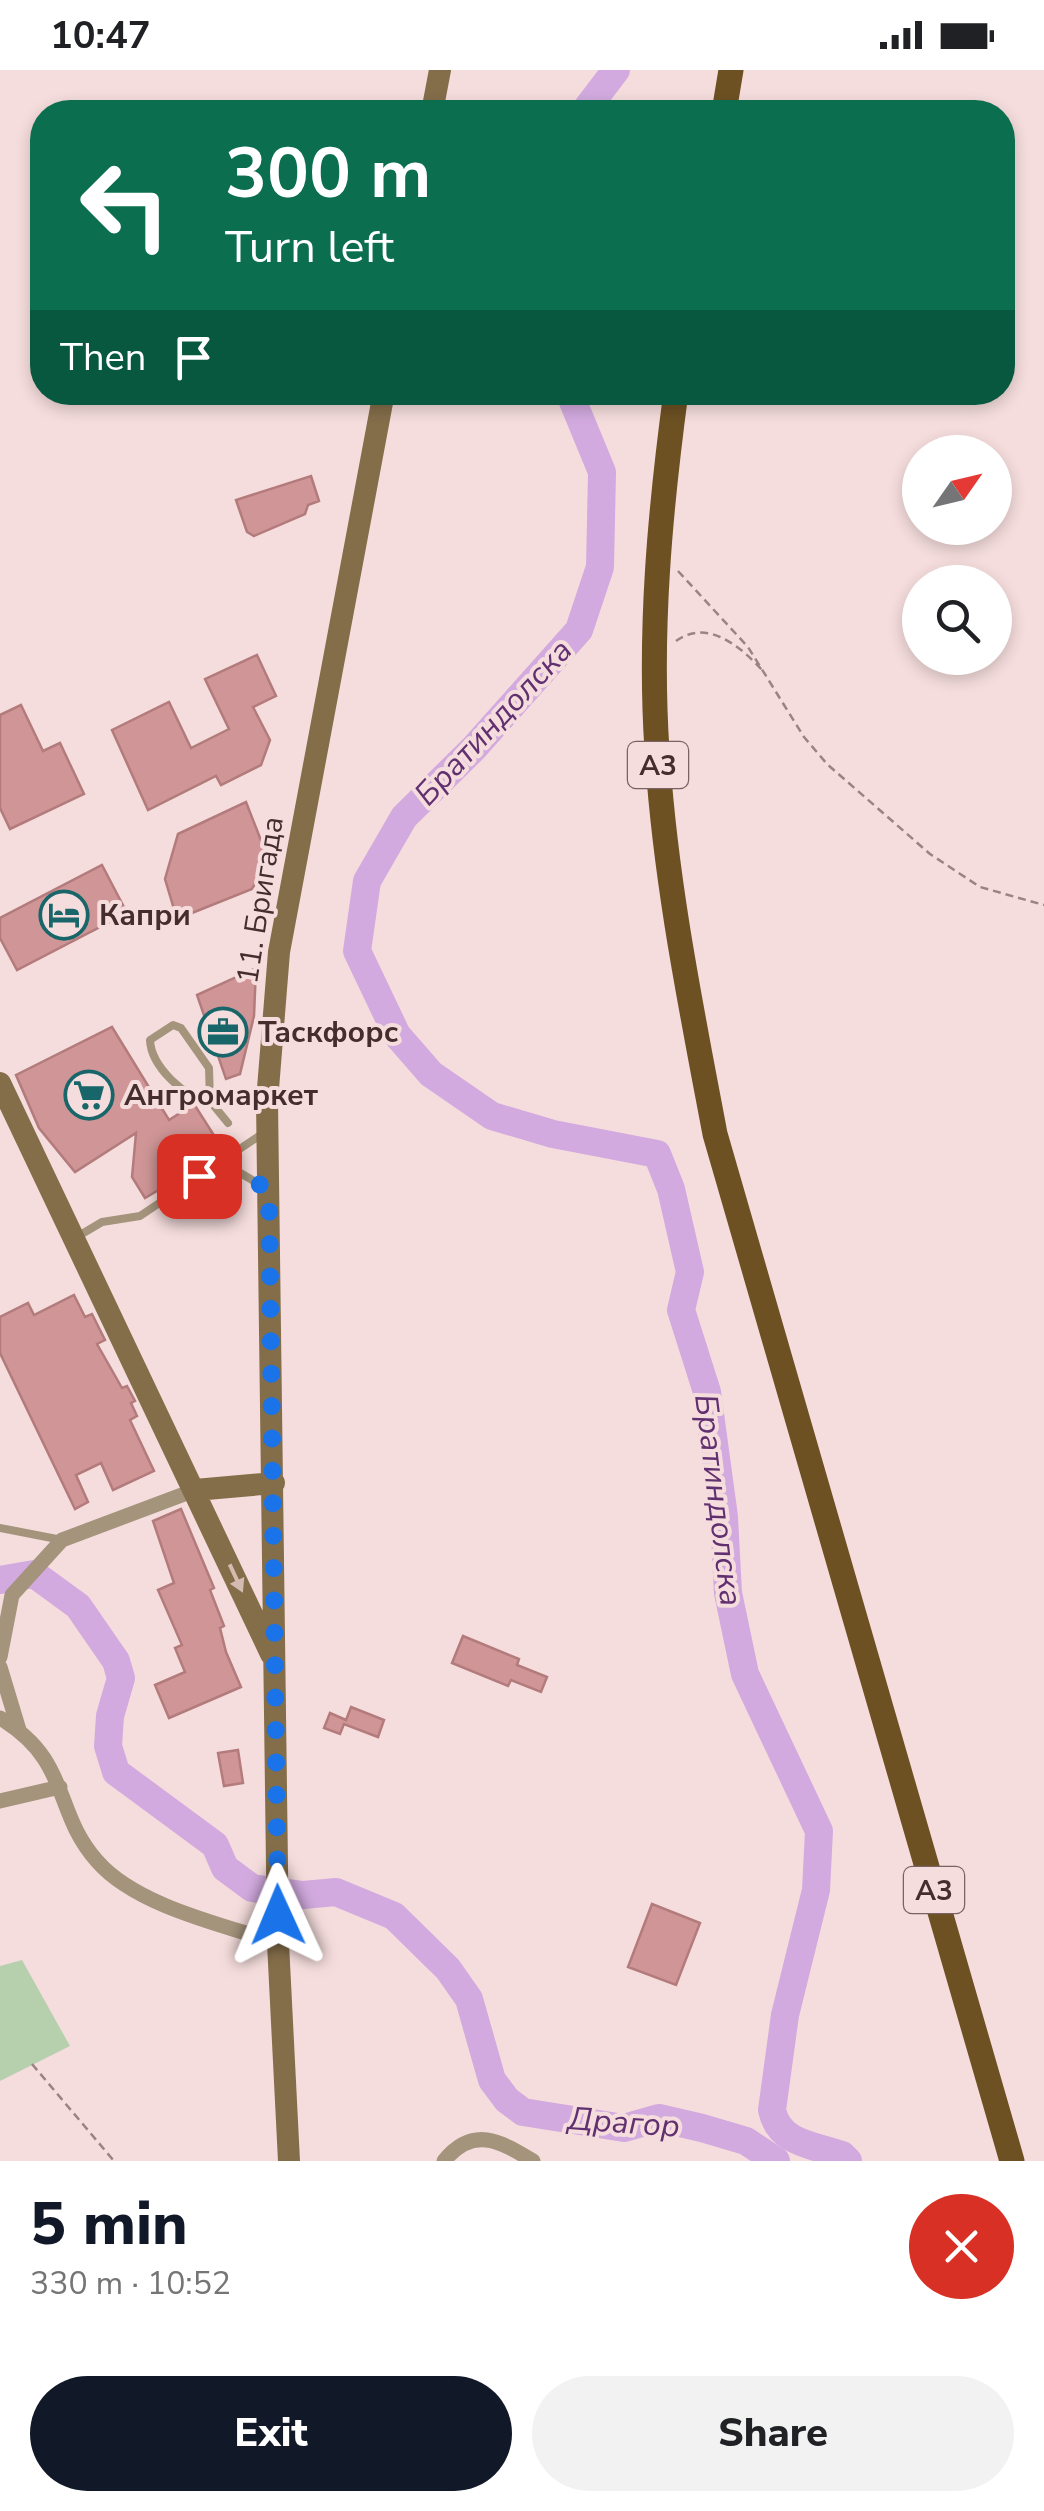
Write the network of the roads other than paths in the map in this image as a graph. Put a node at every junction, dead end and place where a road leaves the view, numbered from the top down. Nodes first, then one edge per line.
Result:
1 (440, 70) edge
2 (731, 70) edge
3 (434, 100) edge
4 (726, 100) edge
5 (382, 405) edge
6 (675, 405) edge
7 (0, 1083) edge
8 (210, 1101) junction
9 (228, 1123) dead end
10 (267, 1130) junction
11 (199, 1176) junction
12 (269, 1190) junction
13 (75, 1238) junction
14 (274, 1483) junction
15 (195, 1490) junction
16 (0, 1528) edge
17 (62, 1540) junction
18 (0, 1657) edge
19 (276, 1666) junction
20 (0, 1667) edge
21 (0, 1718) edge
22 (19, 1730) junction
23 (60, 1787) junction
24 (0, 1801) edge
25 (278, 1943) junction
26 (289, 2161) edge
27 (444, 2161) edge
28 (533, 2161) edge
29 (1012, 2161) edge

1 - 3 main road
2 - 4 main road
5 - 10 main road, 11. Бригада
6 - 29 main road, A3
7 - 13 main road, 11. Бригада
8 - 8 lane
8 - 9 lane
10 - 11 lane
10 - 12 main road, 11. Бригада
11 - 12 lane
11 - 13 lane
12 - 14 main road, 11. Бригада
13 - 15 main road, 11. Бригада
14 - 15 main road
14 - 19 main road, 11. Бригада
15 - 17 street
15 -> 19 main road, 11. Бригада
16 - 17 lane
17 - 18 street
19 - 25 main road, 11. Бригада
20 - 22 street
21 - 22 street
22 - 23 street
23 - 24 street
23 - 25 street
25 - 26 main road, 11. Бригада
27 - 28 street

